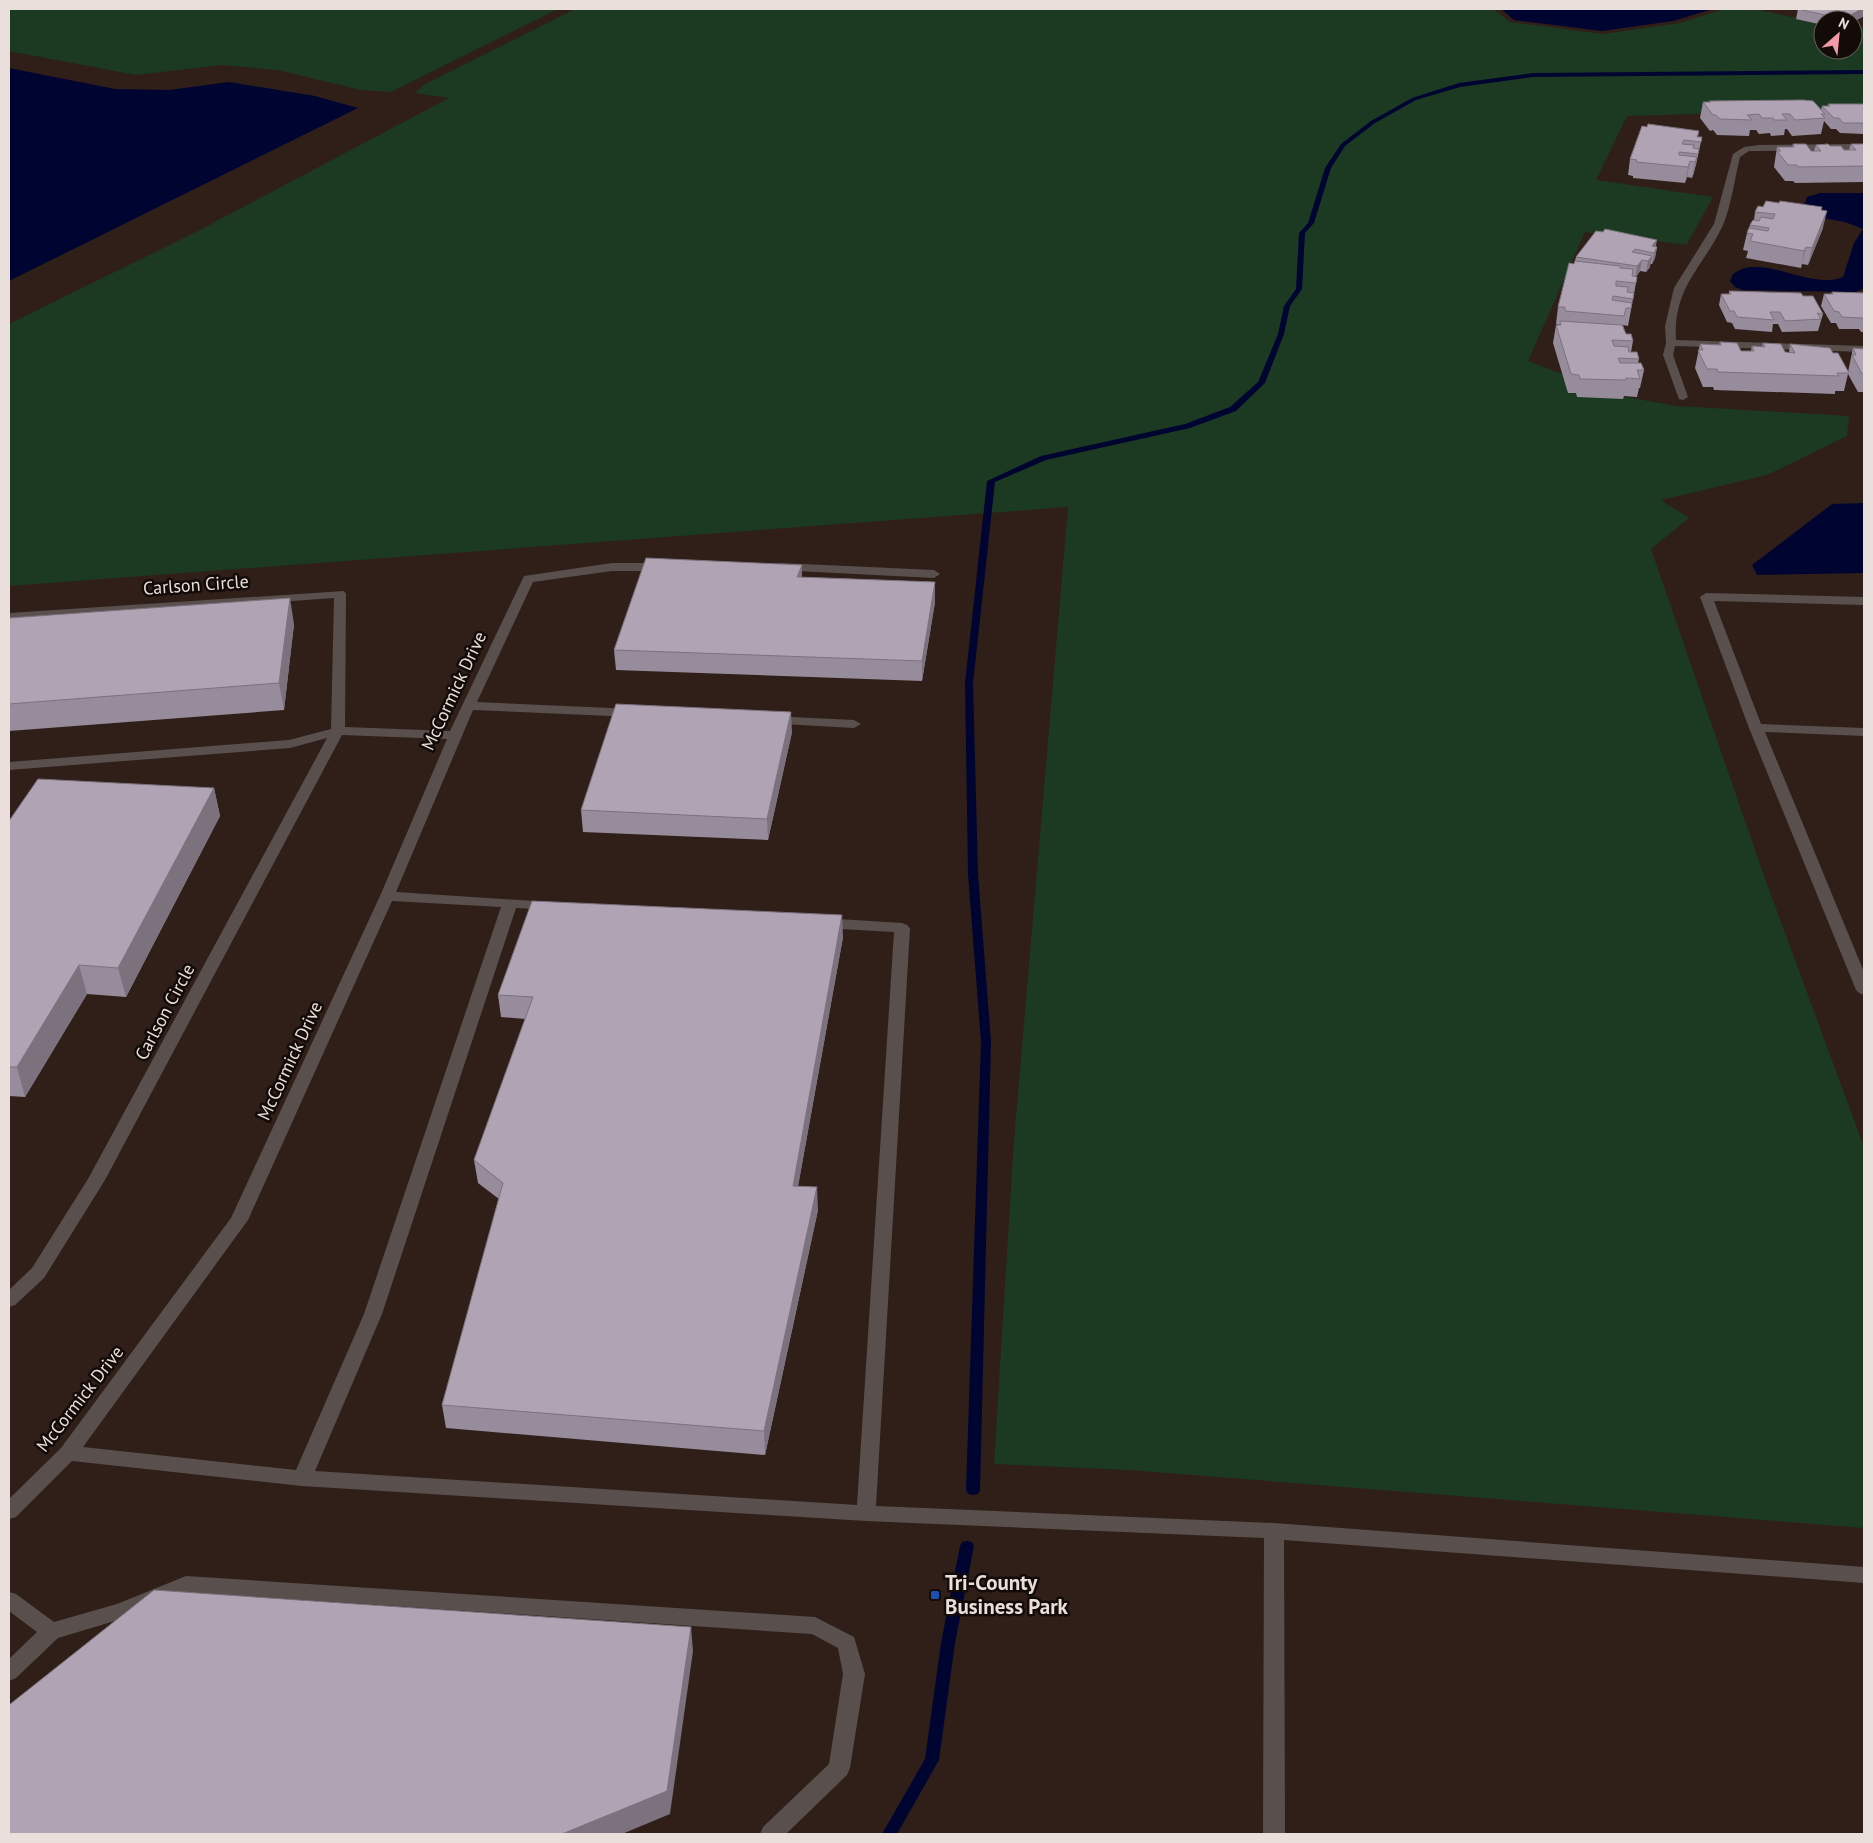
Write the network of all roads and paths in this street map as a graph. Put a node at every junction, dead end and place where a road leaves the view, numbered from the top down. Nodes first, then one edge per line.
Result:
1 (1864, 147) edge
2 (1671, 343) junction
3 (1864, 349) edge
4 (1683, 397) dead end
5 (671, 567) edge
6 (769, 567) edge
7 (934, 574) dead end
8 (1864, 601) edge
9 (9, 616) edge
10 (469, 706) junction
11 (647, 714) edge
12 (756, 719) edge
13 (854, 724) dead end
14 (1756, 728) junction
15 (338, 731) junction
16 (1864, 732) edge
17 (455, 734) junction
18 (11, 770) edge
19 (387, 896) junction
20 (510, 904) junction
21 (569, 907) edge
22 (804, 922) edge
23 (1864, 990) edge
24 (9, 1300) edge
25 (68, 1453) junction
26 (302, 1478) junction
27 (9, 1511) edge
28 (866, 1513) junction
29 (1274, 1532) junction
30 (1864, 1576) edge
31 (9, 1600) edge
32 (51, 1631) junction
33 (9, 1672) edge
34 (771, 1834) edge
35 (1274, 1834) edge

1 - 2 street
2 - 3 street
2 - 4 street
5 - 10 street, McCormick Drive
6 - 7 street
8 - 14 street
9 - 15 street, Carlson Circle
10 - 11 street
10 - 17 street, McCormick Drive
12 - 13 street
14 - 16 street
14 - 23 street
15 - 17 street
15 - 18 street
15 - 24 street, Carlson Circle
17 - 19 street, McCormick Drive
19 - 20 street
19 - 25 street, McCormick Drive
20 - 21 street
20 - 26 street
22 - 28 street
25 - 26 street
25 - 27 street, McCormick Drive
26 - 28 street
28 - 29 street
29 - 30 street
29 - 35 street
31 - 32 street
32 - 33 street
32 - 34 street

